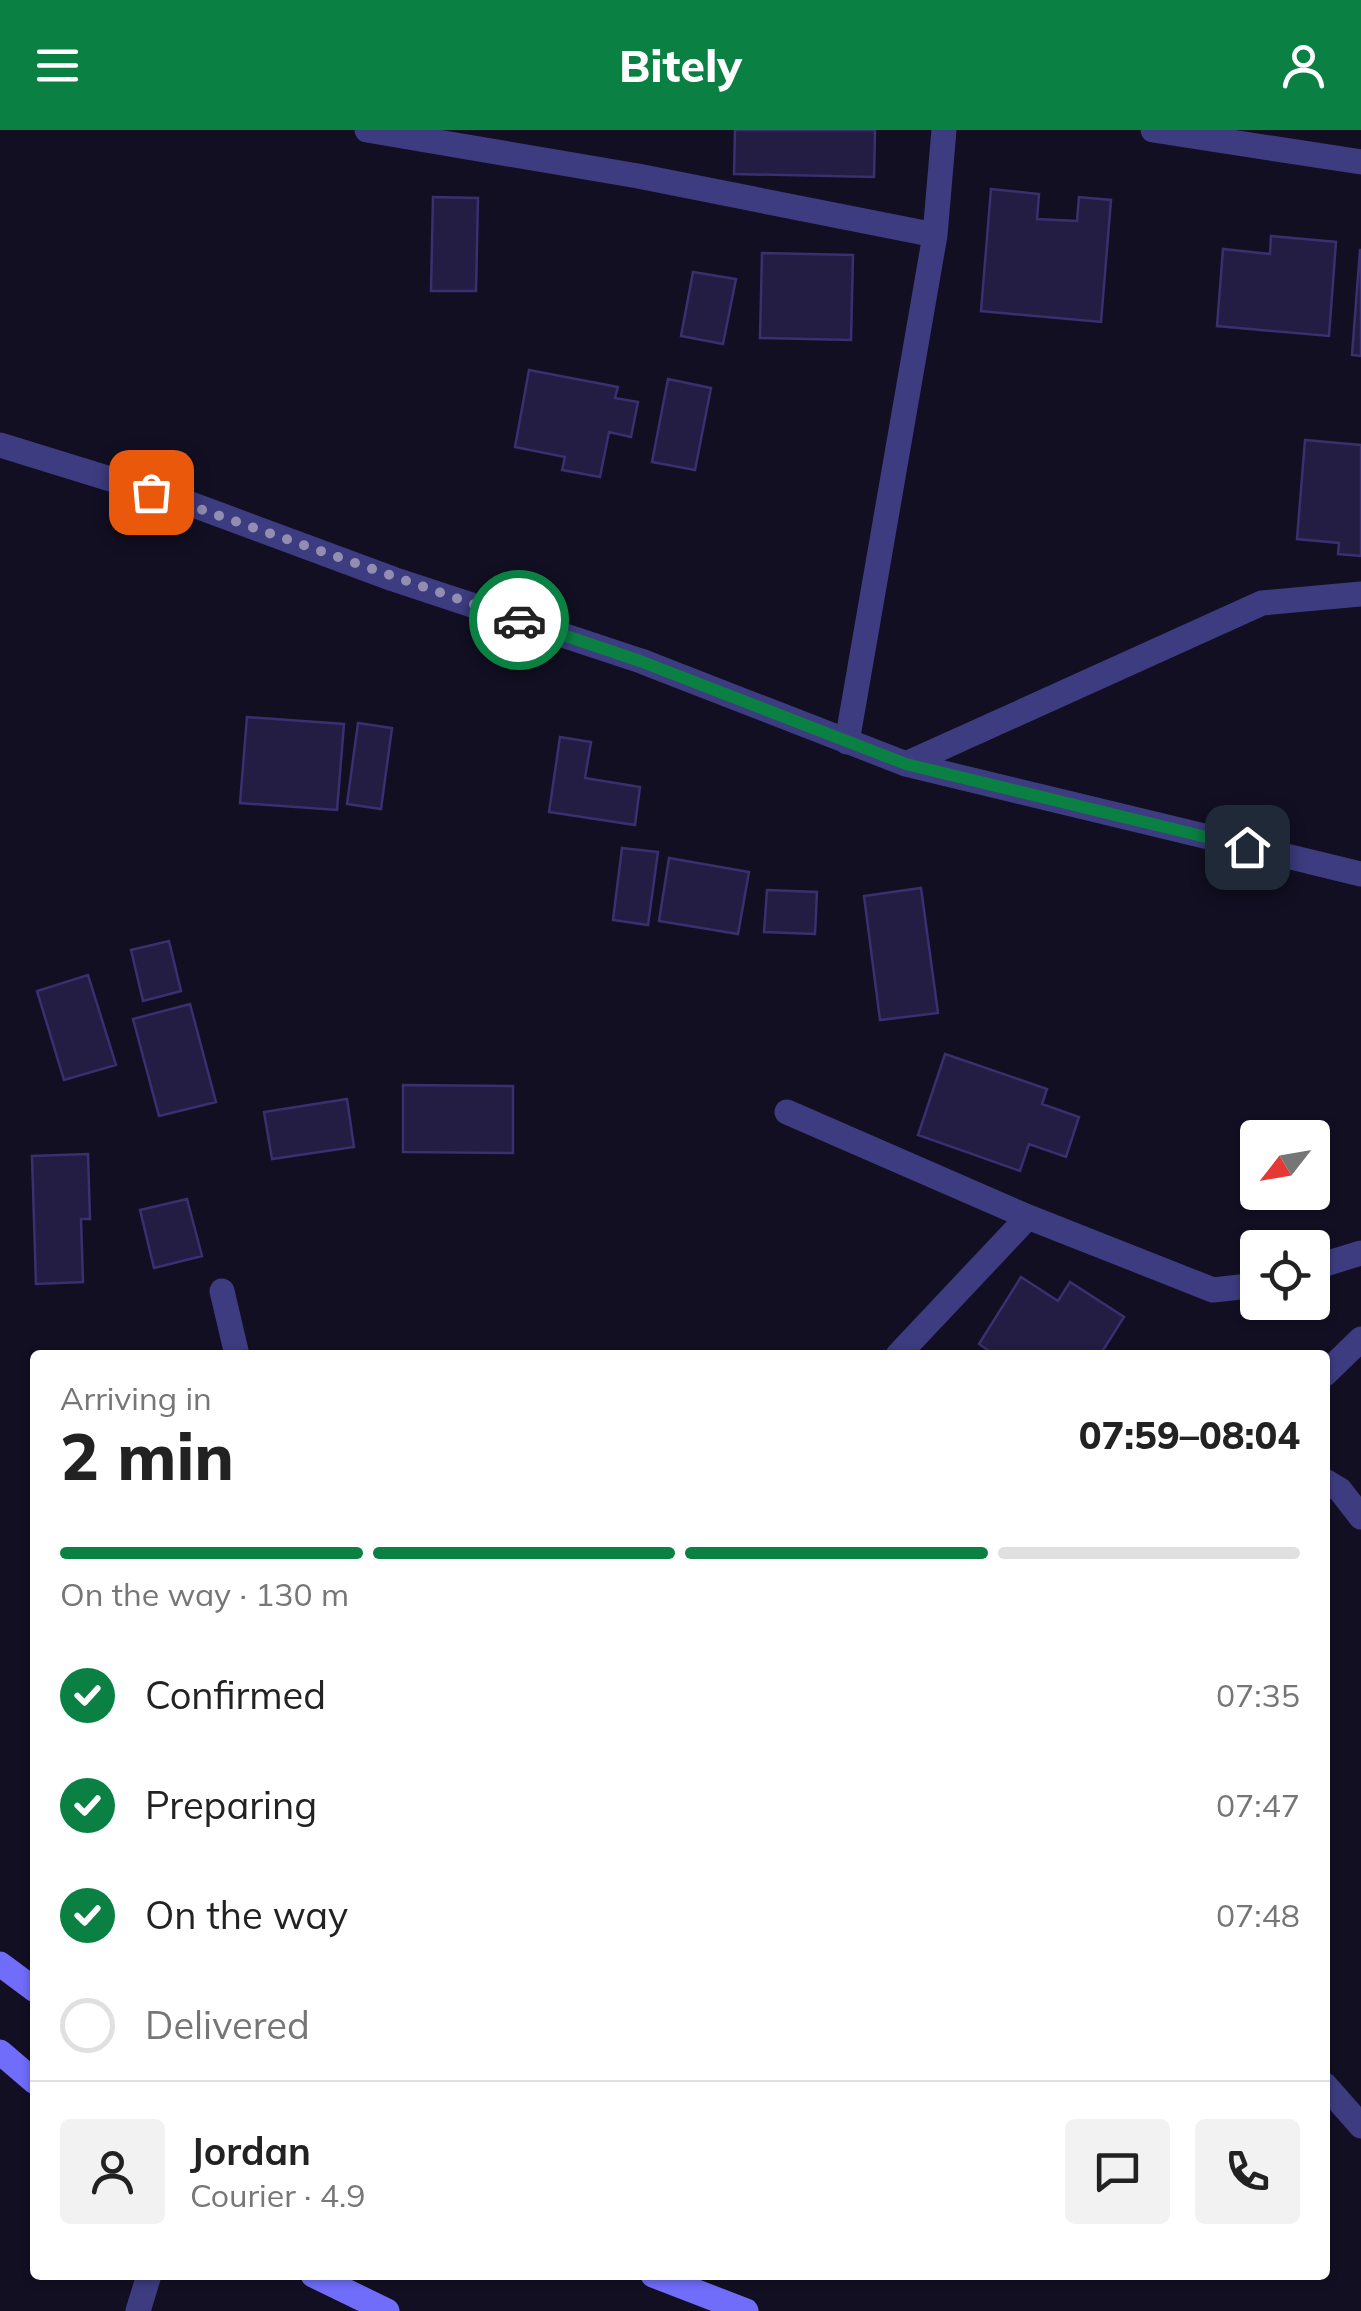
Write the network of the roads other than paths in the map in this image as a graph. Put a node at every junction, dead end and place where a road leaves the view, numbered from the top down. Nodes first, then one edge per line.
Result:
1 (367, 130) edge
2 (944, 130) edge
3 (1153, 130) edge
4 (1361, 162) edge
5 (934, 235) junction
6 (0, 445) edge
7 (1361, 594) edge
8 (847, 742) junction
9 (906, 764) junction
10 (1361, 874) edge
11 (787, 1112) dead end
12 (1028, 1217) junction
13 (1361, 1253) edge
14 (1330, 1262) edge
15 (1240, 1288) edge
16 (222, 1290) dead end
17 (1361, 1338) edge
18 (235, 1350) edge
19 (903, 1350) edge
20 (1330, 1369) edge
21 (1330, 1484) edge
22 (1361, 1516) edge
23 (0, 1964) edge
24 (30, 1986) edge
25 (0, 2052) edge
26 (30, 2078) edge
27 (1330, 2091) edge
28 (1361, 2126) edge
29 (147, 2280) edge
30 (323, 2280) edge
31 (665, 2280) edge
32 (138, 2311) edge
33 (387, 2311) edge
34 (746, 2311) edge

1 - 5 street
2 - 5 street
3 - 4 street
5 - 8 street
6 - 8 street
7 - 9 street
8 - 9 street
9 - 10 street
11 - 12 street
12 - 15 street
12 - 19 street
13 - 14 street
16 - 18 street
17 - 20 street
21 - 22 street
23 - 24 main road
25 - 26 main road
27 - 28 street
29 - 32 street
30 - 33 main road
31 - 34 main road

